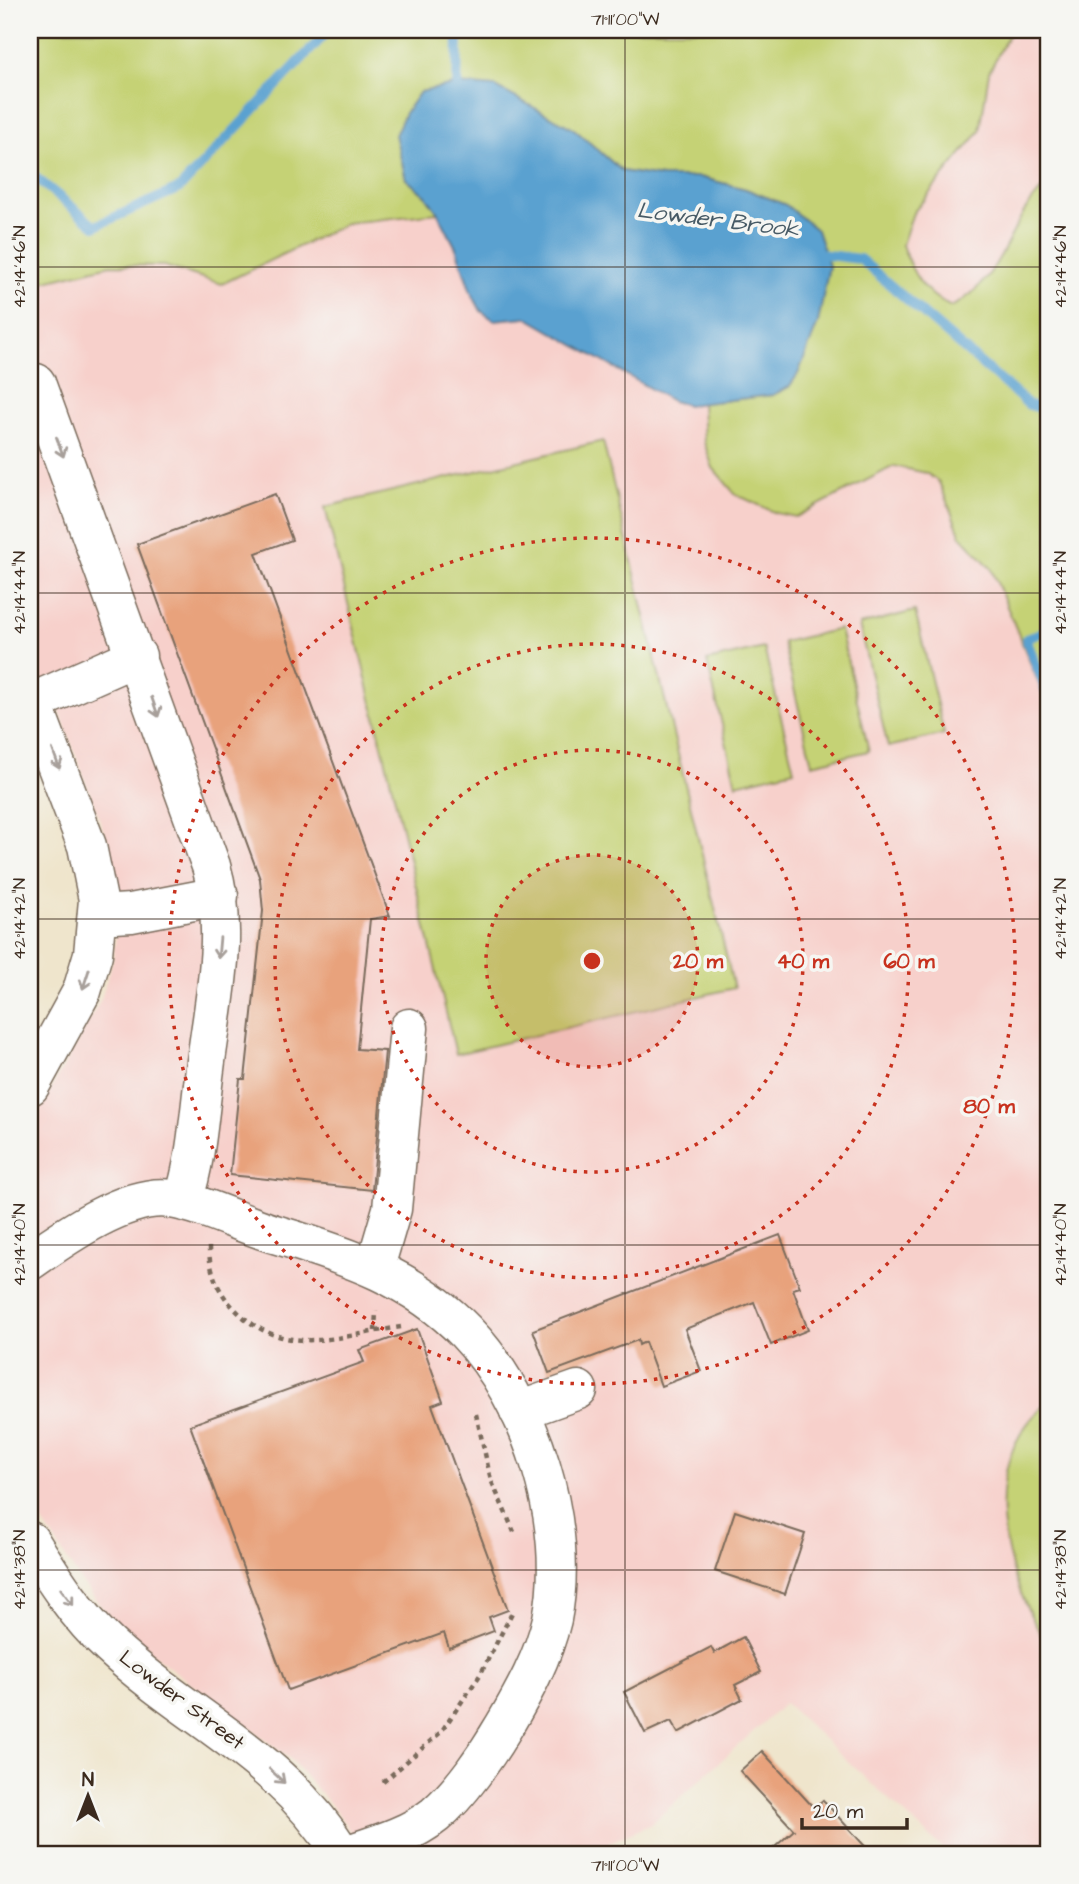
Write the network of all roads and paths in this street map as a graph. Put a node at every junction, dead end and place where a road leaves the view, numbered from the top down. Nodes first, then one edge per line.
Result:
1 (30, 386) edge
2 (137, 656) junction
3 (31, 699) edge
4 (219, 896) junction
5 (98, 915) junction
6 (409, 1028) dead end
7 (30, 1086) edge
8 (183, 1201) junction
9 (209, 1237) dead end
10 (30, 1261) edge
11 (375, 1267) junction
12 (407, 1327) dead end
13 (578, 1390) dead end
14 (474, 1402) dead end
15 (519, 1411) junction
16 (30, 1541) edge
17 (519, 1542) dead end
18 (520, 1599) dead end
19 (383, 1782) dead end
20 (342, 1854) edge
21 (348, 1854) edge

1 -> 2 street
2 - 3 street
2 -> 4 street
3 -> 5 street
4 - 5 street
4 -> 8 street
5 -> 7 street
6 - 11 street
8 - 10 street
8 - 11 street
9 - 12 path
11 - 15 street
13 - 15 street
14 - 17 path
15 - 21 street
16 -> 20 street, Lowder Street
18 - 19 path

